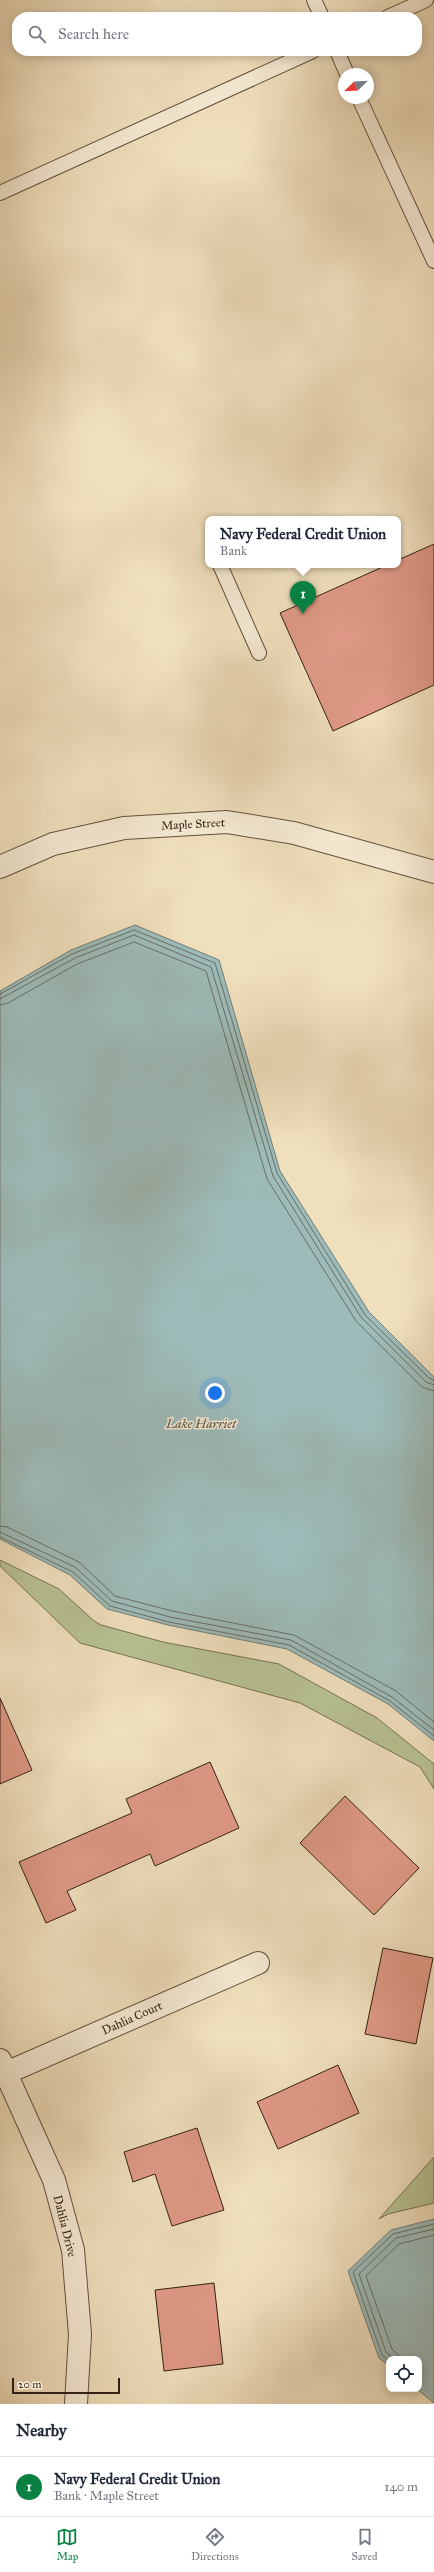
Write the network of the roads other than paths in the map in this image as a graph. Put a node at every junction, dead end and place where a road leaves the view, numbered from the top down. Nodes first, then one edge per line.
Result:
1 (314, 0) edge
2 (426, 0) edge
3 (320, 12) edge
4 (399, 12) edge
5 (302, 56) edge
6 (339, 56) edge
7 (345, 68) edge
8 (362, 104) edge
9 (0, 193) edge
10 (434, 261) edge
11 (221, 568) edge
12 (259, 653) dead end
13 (0, 867) edge
14 (434, 872) edge
15 (258, 1963) dead end
16 (3, 2066) edge
17 (76, 2404) edge

1 - 3 lane
2 - 4 lane
5 - 9 lane
6 - 7 lane
8 - 10 lane
11 - 12 lane
13 - 14 street, Maple Street
15 - 16 street, Dahlia Court
16 - 17 street, Dahlia Drive

